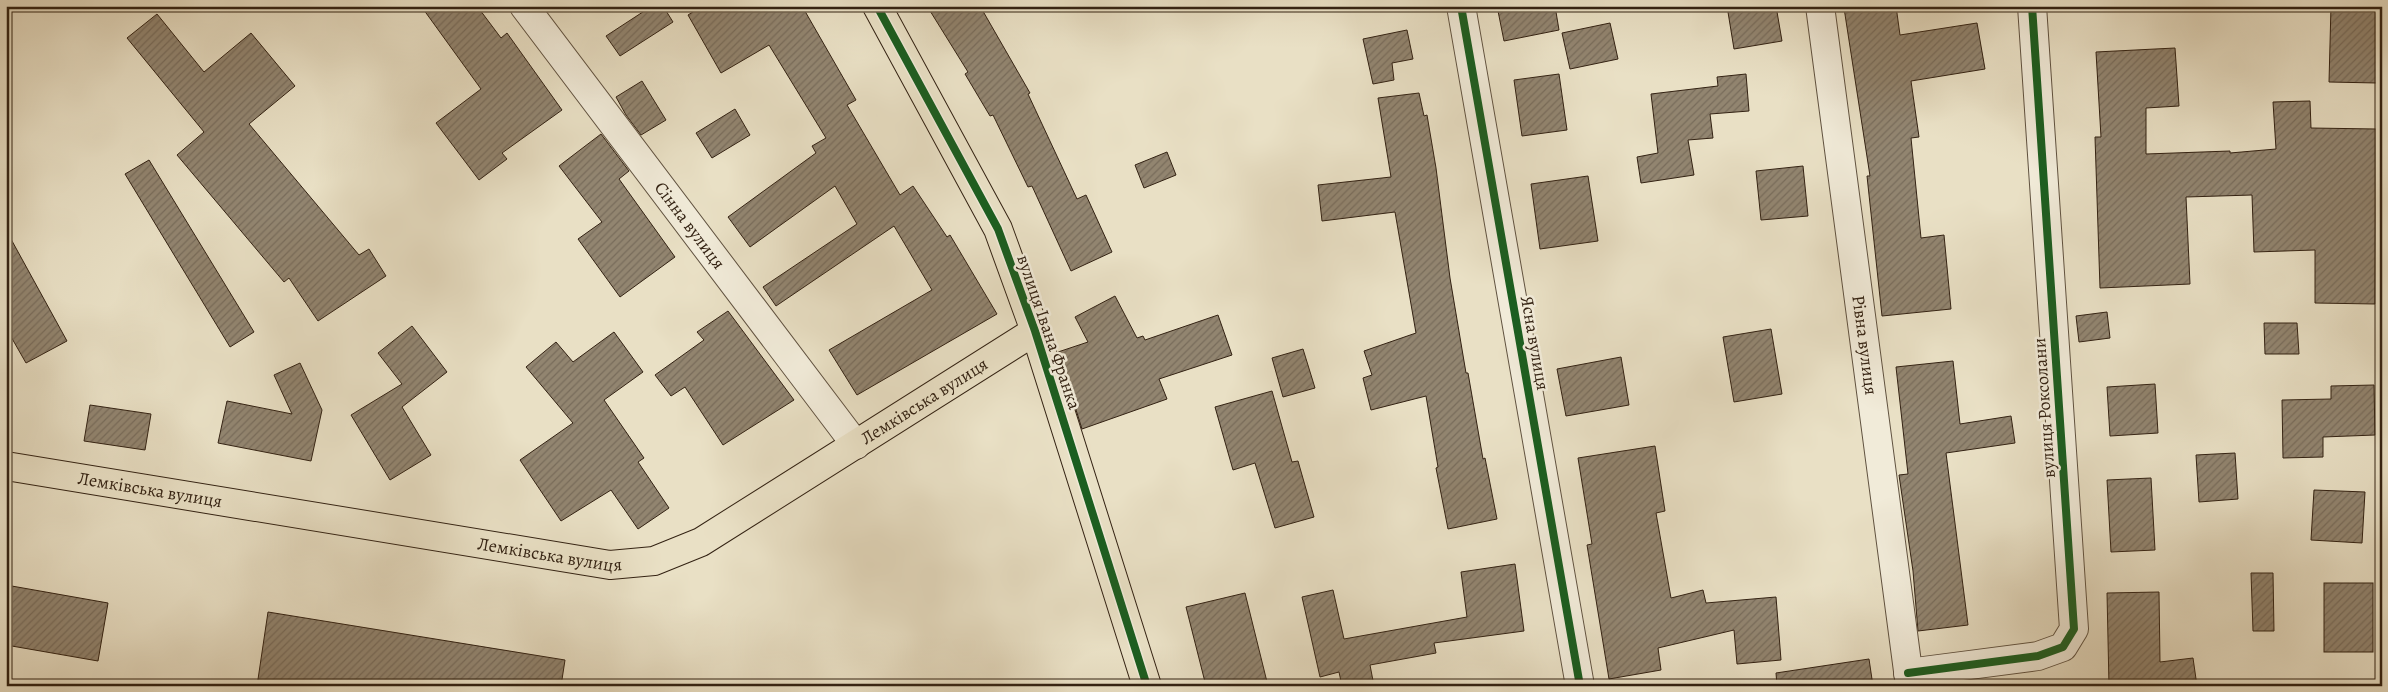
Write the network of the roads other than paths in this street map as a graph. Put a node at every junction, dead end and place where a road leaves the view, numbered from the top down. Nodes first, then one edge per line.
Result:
1 (524, 6) edge
2 (877, 6) edge
3 (1461, 6) edge
4 (1820, 6) edge
5 (2032, 6) edge
6 (1035, 331) junction
7 (856, 445) junction
8 (6, 466) edge
9 (1909, 679) edge
10 (1147, 686) edge
11 (1580, 686) edge

1 - 7 street, Сінна вулиця
2 - 6 main road, вулиця Івана Франка
3 - 11 street, Ясна вулиця
4 - 9 street, Рівна вулиця
5 - 9 street, вулиця Роксолани
6 - 7 main road, Лемківська вулиця
6 - 10 main road, вулиця Івана Франка
7 - 8 main road, Лемківська вулиця

